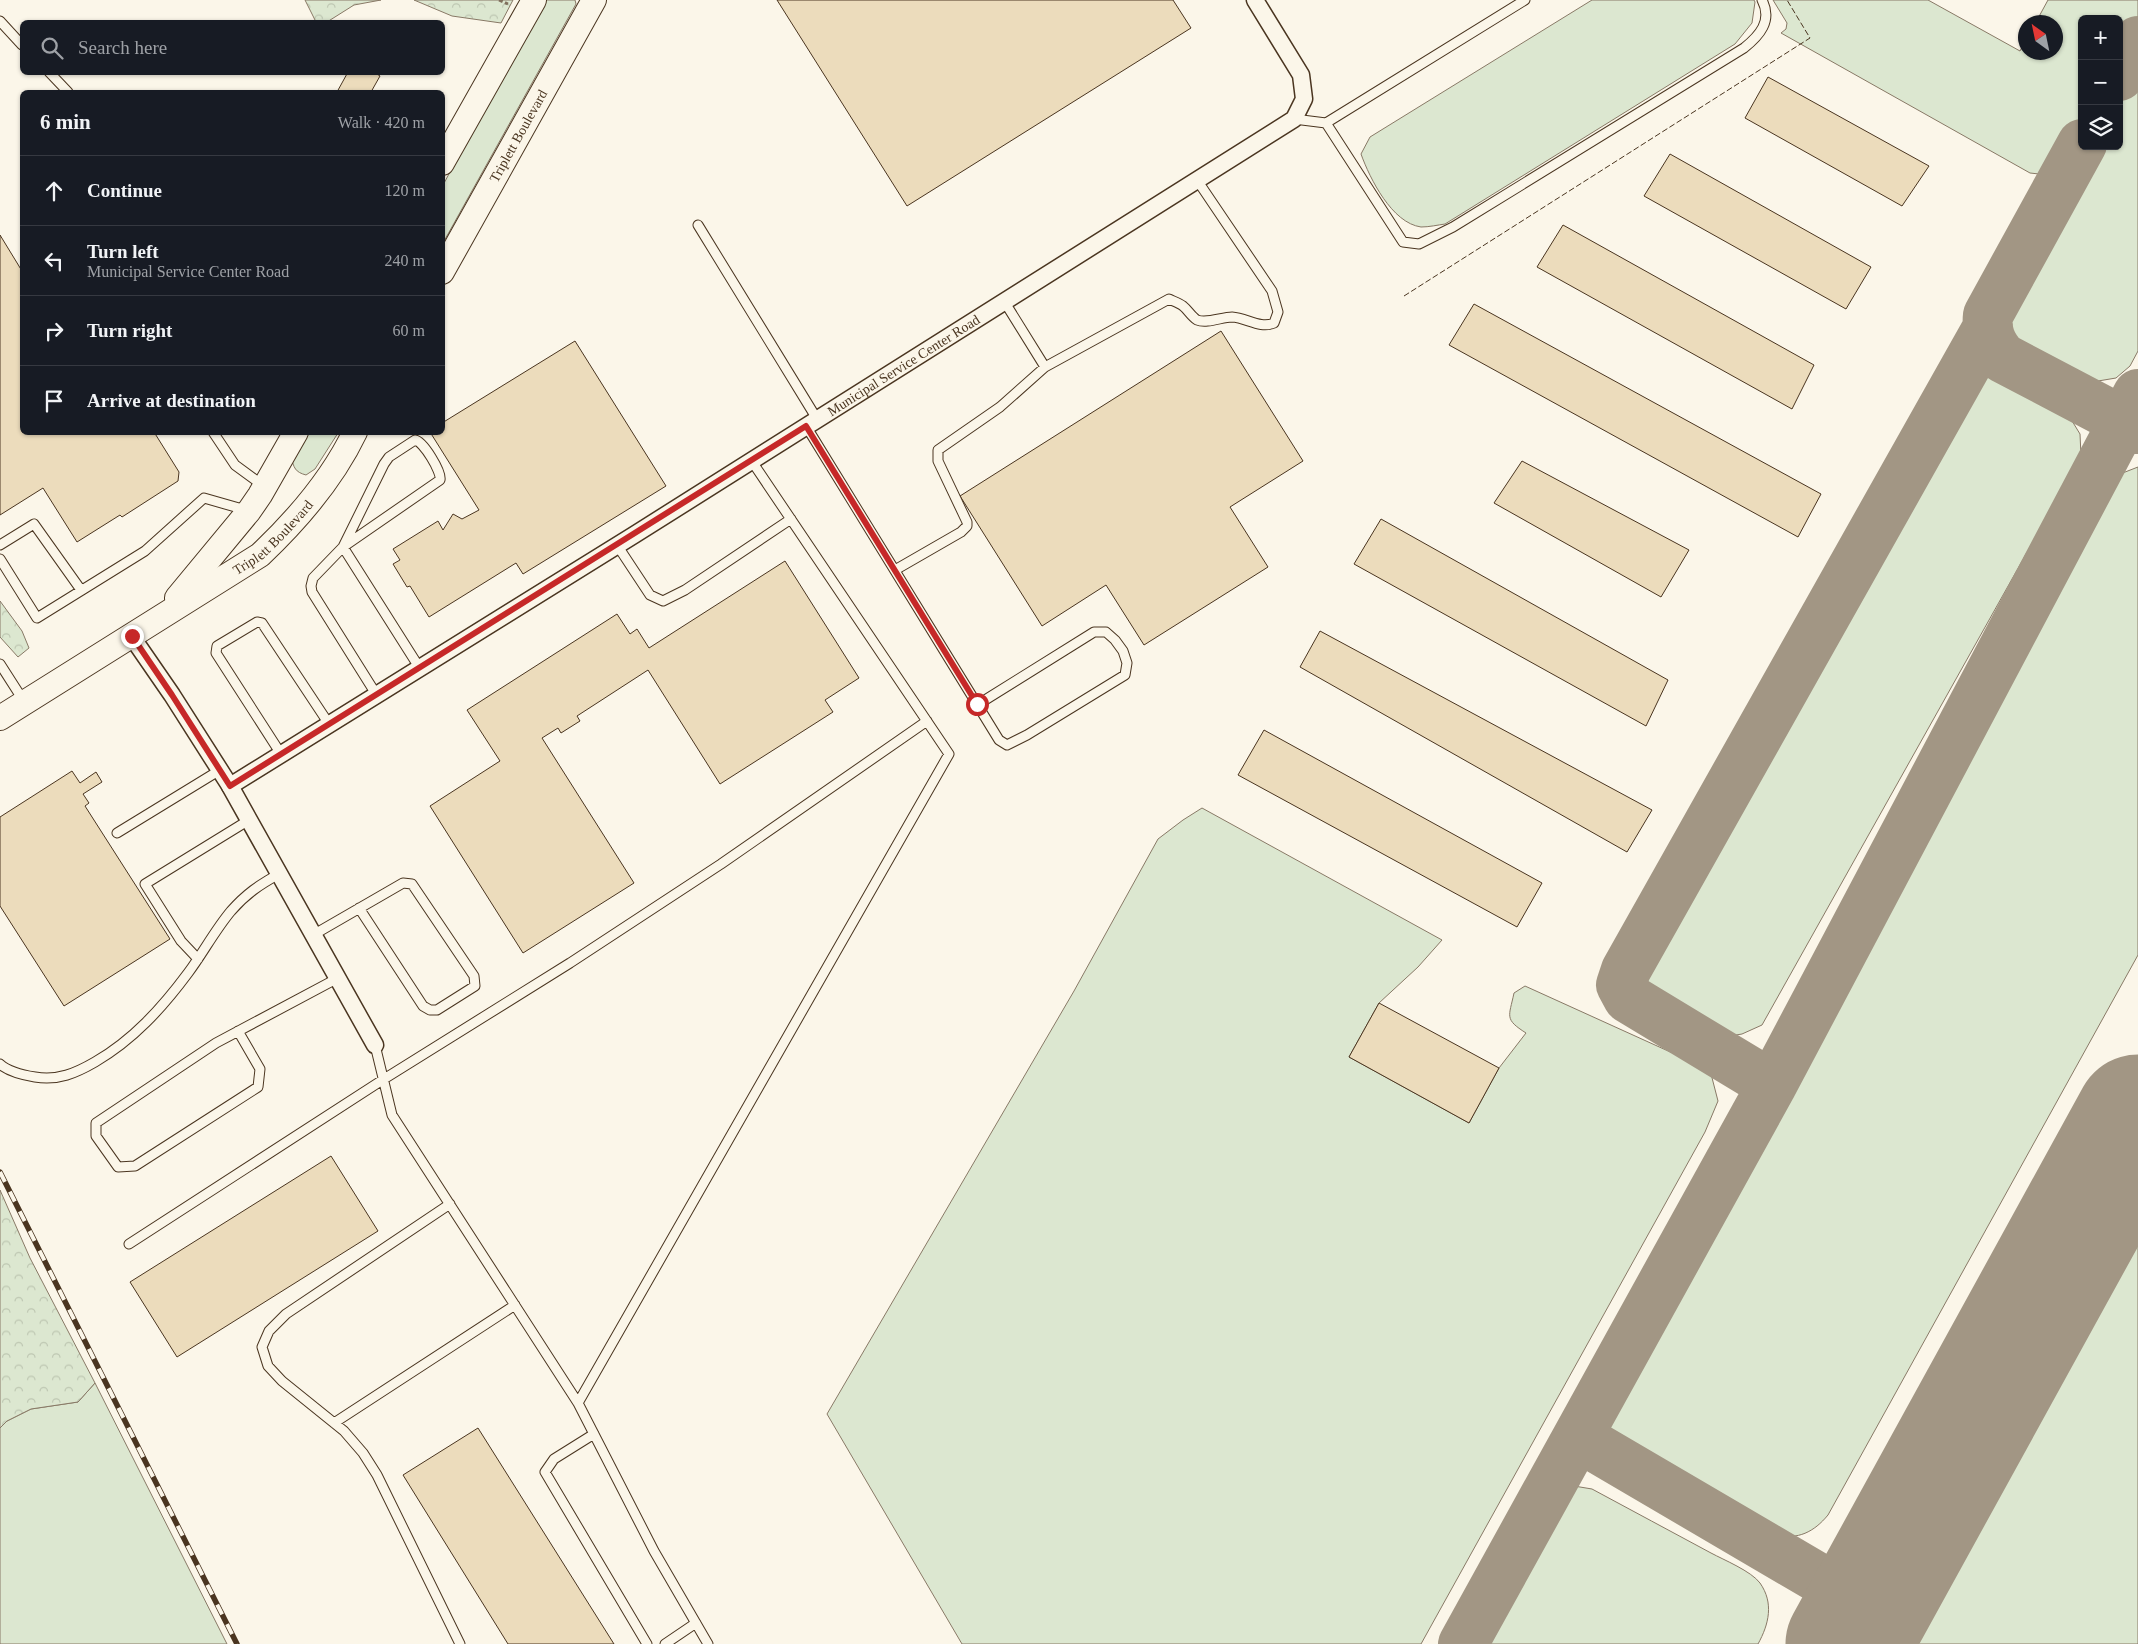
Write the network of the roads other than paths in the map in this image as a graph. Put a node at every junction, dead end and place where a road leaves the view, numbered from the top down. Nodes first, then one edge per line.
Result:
1 (534, 0) edge
2 (593, 0) edge
3 (1255, 0) edge
4 (1525, 0) edge
5 (1762, 0) edge
6 (0, 21) edge
7 (20, 43) edge
8 (52, 75) edge
9 (66, 90) edge
10 (1294, 118) junction
11 (1326, 123) junction
12 (445, 158) edge
13 (1197, 180) junction
14 (698, 225) dead end
15 (445, 267) edge
16 (1004, 301) junction
17 (1045, 367) junction
18 (811, 422) junction
19 (216, 435) edge
20 (294, 435) edge
21 (353, 435) edge
22 (751, 460) junction
23 (265, 487) junction
24 (248, 511) junction
25 (791, 519) junction
26 (0, 545) edge
27 (617, 545) junction
28 (343, 547) junction
29 (0, 559) edge
30 (895, 570) junction
31 (81, 590) junction
32 (163, 615) junction
33 (132, 636) junction
34 (0, 664) edge
35 (419, 667) junction
36 (376, 694) junction
37 (25, 703) junction
38 (977, 704) junction
39 (0, 718) edge
40 (927, 721) junction
41 (329, 724) junction
42 (281, 754) junction
43 (220, 770) junction
44 (230, 786) junction
45 (249, 820) junction
46 (117, 833) dead end
47 (279, 874) junction
48 (359, 908) junction
49 (313, 935) junction
50 (198, 959) junction
51 (338, 978) junction
52 (238, 1031) junction
53 (375, 1045) joint
54 (0, 1064) edge
55 (384, 1079) junction
56 (450, 1204) junction
57 (128, 1244) dead end
58 (515, 1305) junction
59 (578, 1403) junction
60 (334, 1423) junction
61 (594, 1434) junction
62 (696, 1623) junction
63 (460, 1644) edge
64 (647, 1644) edge
65 (665, 1644) edge
66 (708, 1644) edge

1 - 12 main road
2 - 15 main road, Triplett Boulevard
3 - 10 street
4 - 11 lane
5 - 11 lane
6 - 7 lane
8 - 9 lane
10 - 11 lane
10 - 13 street, Municipal Service Center Road
13 - 16 street, Municipal Service Center Road
13 - 17 lane
14 - 18 lane
16 - 17 lane
16 - 18 street, Municipal Service Center Road
17 - 30 lane
18 - 22 street, Municipal Service Center Road
18 - 30 lane
19 - 23 lane
20 - 23 main road, Triplett Boulevard
21 - 32 main road, Triplett Boulevard
22 - 25 lane
22 - 27 street, Municipal Service Center Road
23 - 24 main road, Triplett Boulevard
24 - 31 lane
24 - 32 main road, Triplett Boulevard
25 - 27 lane
25 - 40 lane
26 - 31 lane
27 - 35 street, Municipal Service Center Road
28 - 28 lane
28 - 35 lane
28 - 36 lane
29 - 31 lane
30 - 38 lane
32 - 33 main road, Triplett Boulevard
33 - 37 main road, Triplett Boulevard
33 - 43 street
34 - 37 lane
35 - 36 street, Municipal Service Center Road
36 - 41 street, Municipal Service Center Road
37 - 39 main road, Triplett Boulevard
38 - 38 lane
40 - 55 lane
40 - 59 lane
41 - 42 street, Municipal Service Center Road
41 - 42 lane
42 - 44 street, Municipal Service Center Road
43 - 44 street
43 - 46 lane
44 - 45 street
45 - 47 street
45 - 50 lane
47 - 49 street
47 - 50 lane
48 - 48 lane
48 - 49 lane
49 - 51 street
50 - 54 lane
51 - 52 lane
51 - 53 street
52 - 52 lane
53 - 55 lane
55 - 56 lane
55 - 57 lane
56 - 58 lane
56 - 60 lane
58 - 59 lane
58 - 60 lane
59 - 61 lane
60 - 63 lane
61 - 62 lane
61 - 64 lane
62 - 65 lane
62 - 66 lane

